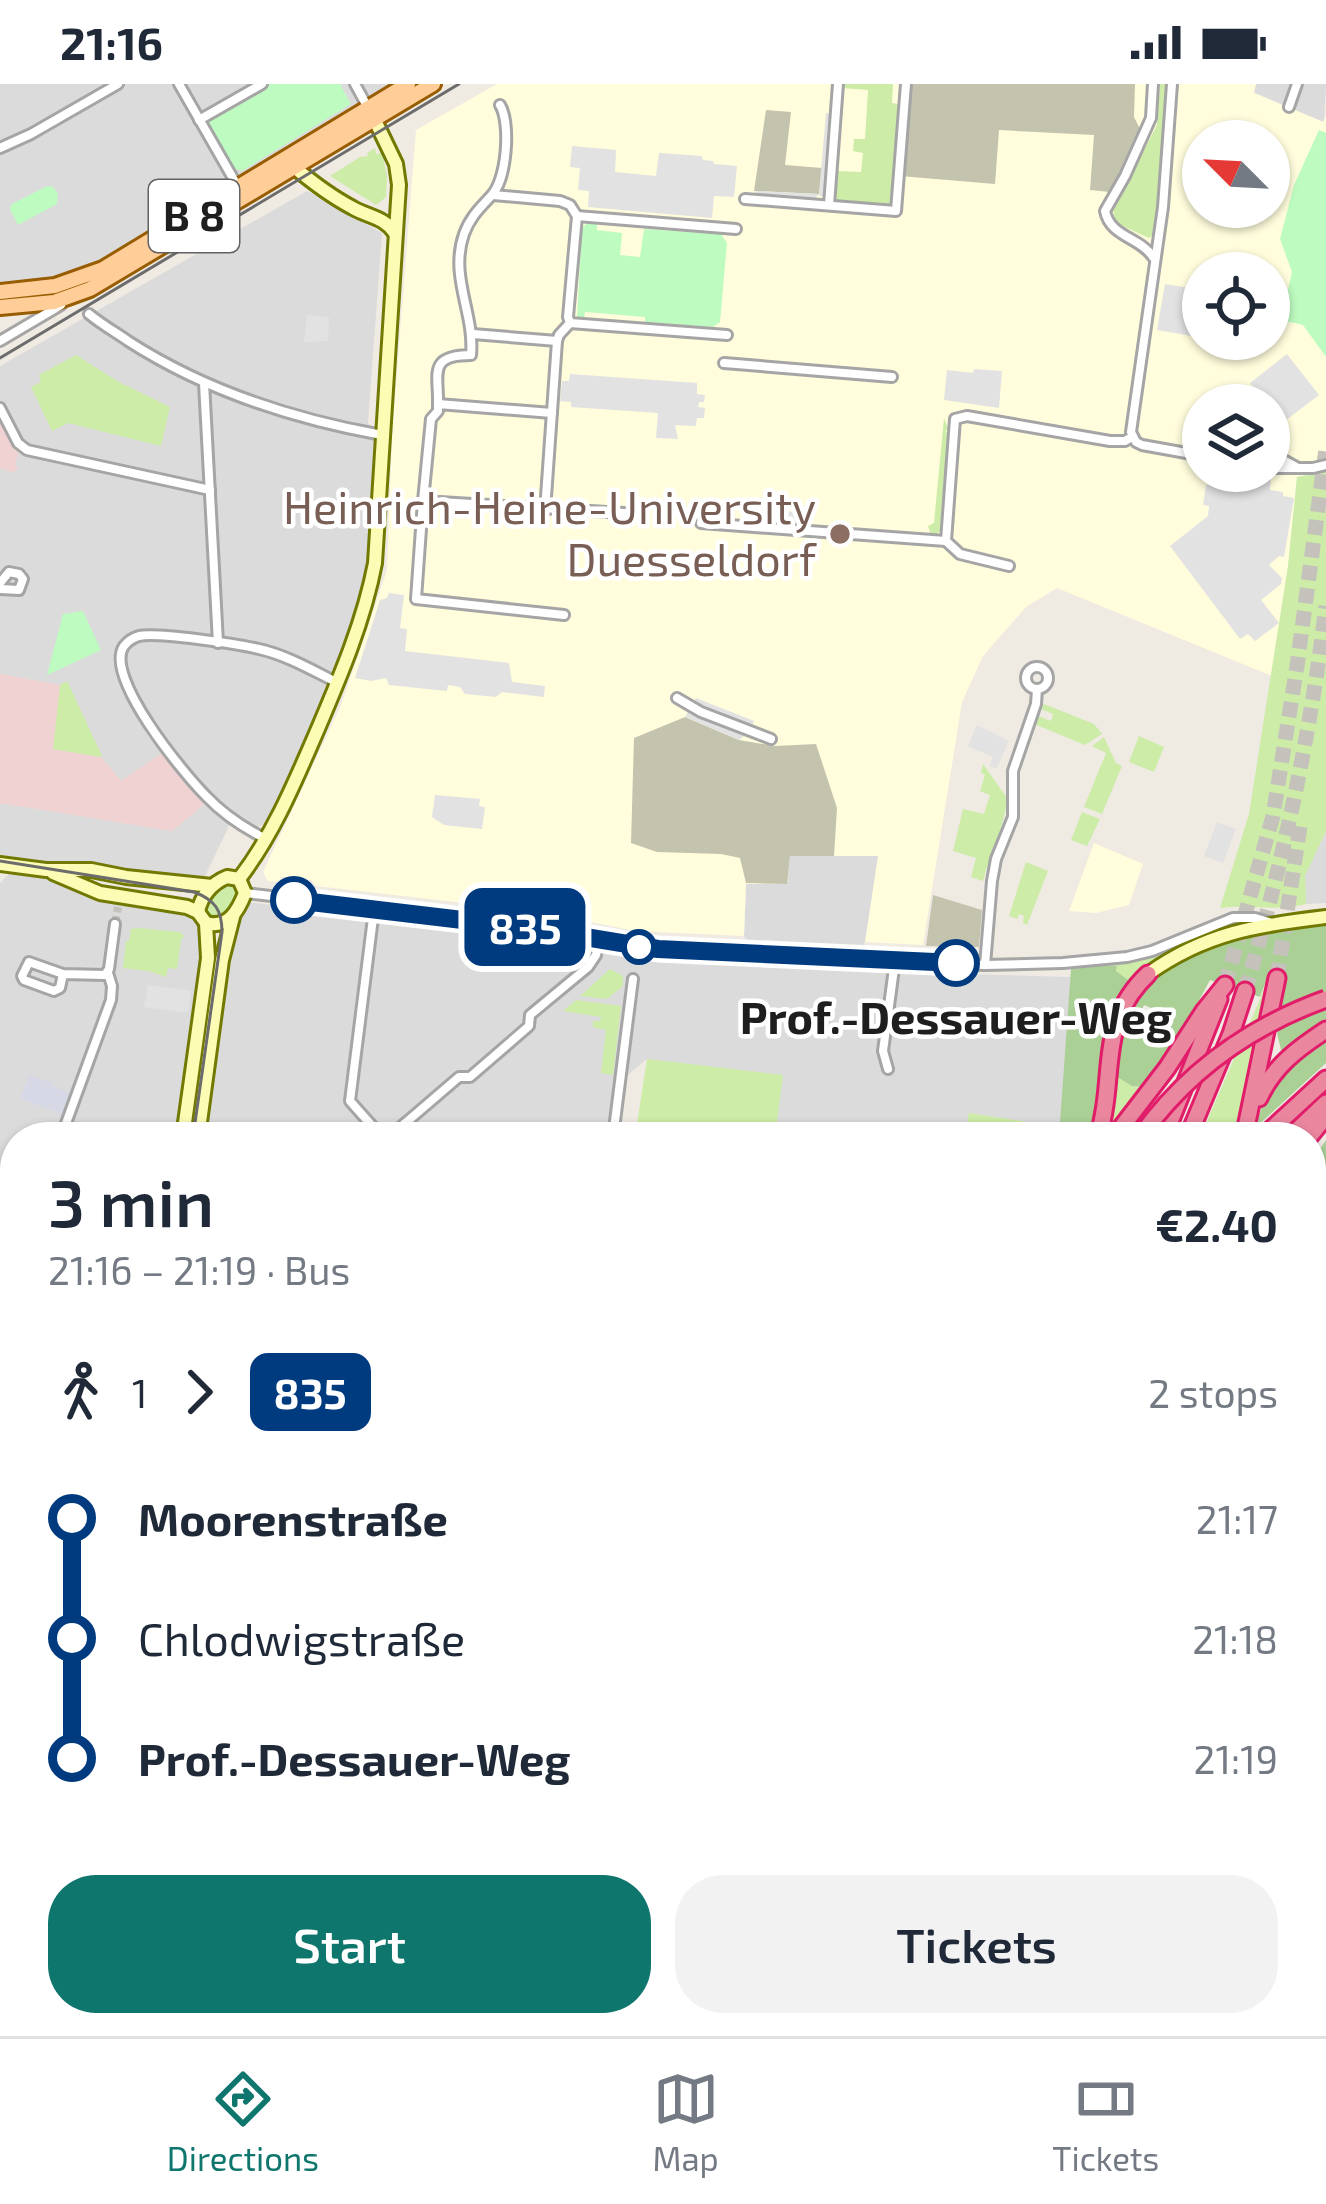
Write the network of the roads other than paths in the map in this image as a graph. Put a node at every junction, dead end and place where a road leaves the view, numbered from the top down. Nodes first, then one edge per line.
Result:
1 (118, 84) edge
2 (179, 84) edge
3 (262, 84) edge
4 (355, 84) edge
5 (408, 84) edge
6 (433, 84) edge
7 (838, 84) edge
8 (906, 84) edge
9 (1154, 84) edge
10 (1172, 84) edge
11 (1297, 84) edge
12 (500, 105) dead end
13 (1301, 109) dead end
14 (371, 111) junction
15 (199, 120) junction
16 (0, 148) edge
17 (299, 150) junction
18 (294, 166) junction
19 (238, 188) junction
20 (493, 195) junction
21 (745, 200) dead end
22 (829, 206) junction
23 (399, 208) junction
24 (577, 216) junction
25 (382, 219) junction
26 (736, 229) dead end
27 (396, 236) junction
28 (1154, 259) junction
29 (8, 292) edge
30 (80, 293) junction
31 (0, 307) edge
32 (89, 314) dead end
33 (570, 323) junction
34 (473, 334) junction
35 (727, 335) dead end
36 (0, 341) edge
37 (557, 341) junction
38 (724, 363) dead end
39 (892, 377) dead end
40 (204, 382) junction
41 (438, 404) junction
42 (0, 408) edge
43 (552, 413) junction
44 (382, 435) junction
45 (1132, 437) junction
46 (1182, 453) edge
47 (1290, 464) edge
48 (1326, 465) edge
49 (1290, 468) edge
50 (1299, 469) junction
51 (210, 490) junction
52 (423, 501) junction
53 (545, 511) junction
54 (640, 514) dead end
55 (700, 523) dead end
56 (946, 541) junction
57 (1009, 566) dead end
58 (564, 615) dead end
59 (218, 643) junction
60 (338, 683) junction
61 (1036, 689) dead end
62 (677, 698) dead end
63 (772, 739) dead end
64 (266, 839) junction
65 (0, 864) edge
66 (46, 870) junction
67 (212, 886) junction
68 (242, 886) junction
69 (374, 910) junction
70 (232, 917) junction
71 (1326, 917) edge
72 (202, 918) junction
73 (1270, 923) junction
74 (115, 924) tunnel mouth
75 (599, 940) junction
76 (895, 961) junction
77 (985, 965) junction
78 (107, 973) junction
79 (63, 974) junction
80 (1148, 974) joint
81 (1277, 978) tunnel mouth
82 (633, 979) dead end
83 (1245, 991) tunnel mouth
84 (1326, 999) edge
85 (1326, 1030) edge
86 (888, 1069) dead end
87 (1326, 1079) edge
88 (1249, 1117) junction
89 (67, 1122) edge
90 (185, 1122) edge
91 (199, 1122) edge
92 (371, 1122) edge
93 (406, 1122) edge
94 (616, 1122) edge
95 (1102, 1122) edge
96 (1125, 1122) edge
97 (1152, 1122) edge
98 (1170, 1122) edge
99 (1194, 1122) edge
100 (1248, 1122) edge
101 (1278, 1122) edge

1 - 16 street
2 - 15 street
3 - 15 street
4 - 14 street
5 - 14 main road, B 8
6 - 14 main road, B 8
7 - 22 street
8 - 22 street
9 - 28 street
10 - 28 street
11 - 13 street
12 - 20 street
14 - 17 main road, B 8
14 - 18 main road, B 8
14 - 23 street
15 - 19 street
17 - 18 street
17 - 19 main road, B 8
18 - 25 street
18 - 30 main road, B 8
19 - 29 main road, B 8
20 - 24 street
20 - 34 street
21 - 22 street
23 - 25 street
23 - 27 street
24 - 26 street
24 - 33 street
25 - 27 street
27 - 44 street
28 - 45 street
30 - 31 main road, B 8
30 - 36 street
32 - 40 street
33 - 35 street
33 - 37 street
34 - 37 street
34 - 41 street
37 - 43 street
38 - 39 street
40 - 44 street
40 - 51 street
41 - 43 street
41 - 52 street
42 - 51 street
43 - 53 street
44 - 60 street
45 - 46 street
45 - 56 street
47 - 50 street
48 - 50 street
49 - 50 street
51 - 59 street
52 - 53 street
52 - 58 street
53 - 54 street
55 - 56 street
56 - 57 street
59 - 60 street
59 - 64 street
60 - 64 street
61 - 77 street
62 - 63 street
64 - 68 street
65 - 66 street
66 - 67 street
66 - 72 street
67 - 68 street
67 - 72 street
68 - 69 street
68 - 70 street
69 - 75 street
69 - 92 street
70 - 72 street
70 - 91 street
71 - 73 street
72 - 90 street
73 - 77 street
73 - 80 street
74 - 78 street
75 - 76 street
75 - 93 street
76 - 77 street
76 - 86 street
78 - 79 street
78 - 89 street
79 - 79 street
80 - 95 highway
81 - 88 highway
82 - 94 street
83 - 99 highway
84 - 97 highway, bridge
85 - 88 highway
87 - 101 highway
88 - 100 highway
96 - 98 highway

